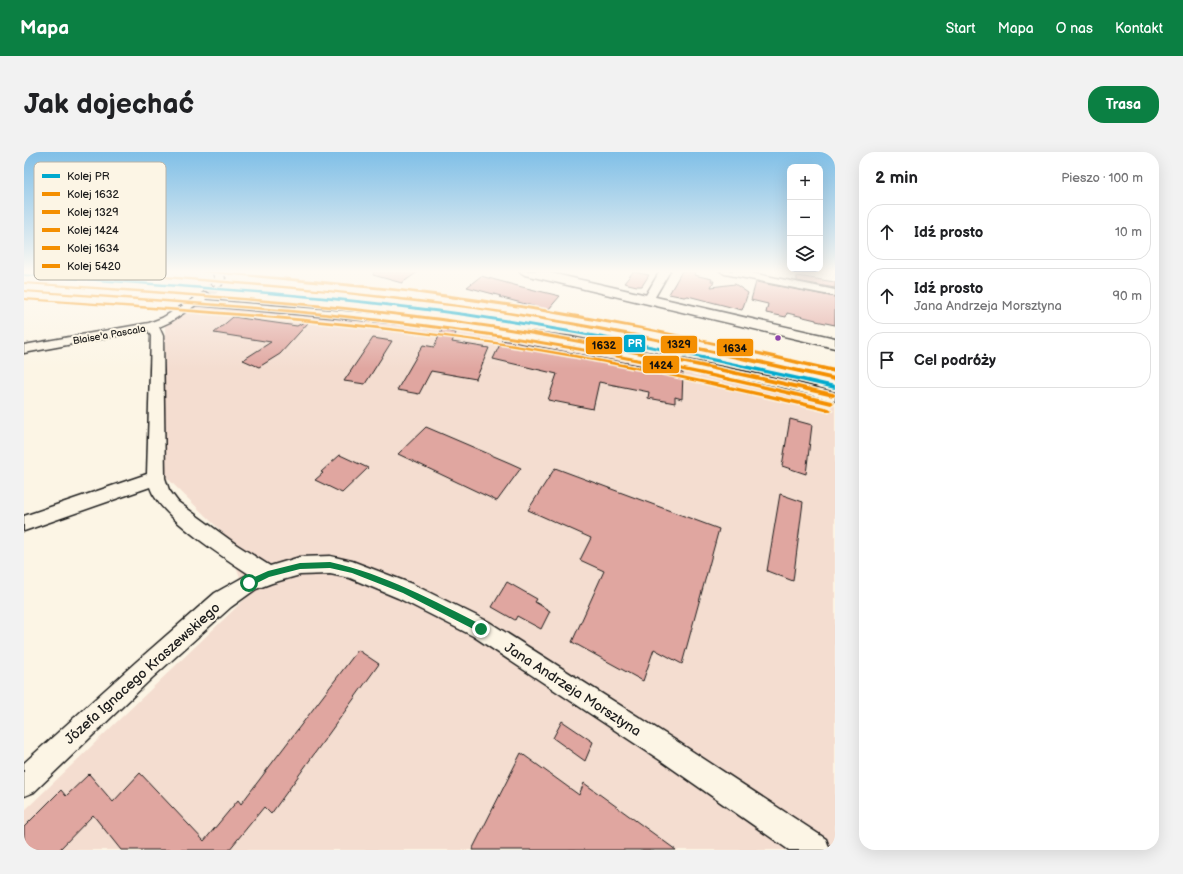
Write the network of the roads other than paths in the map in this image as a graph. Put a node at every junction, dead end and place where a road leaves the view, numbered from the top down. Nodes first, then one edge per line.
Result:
1 (192, 304) tunnel mouth
2 (213, 304) edge
3 (664, 304) edge
4 (152, 326) junction
5 (835, 343) edge
6 (24, 349) edge
7 (835, 397) edge
8 (156, 478) junction
9 (24, 524) edge
10 (268, 575) junction
11 (24, 782) edge
12 (815, 850) edge

1 - 4 street, Blaise'a Pascala
2 - 7 street
3 - 5 main road
4 - 6 street, Blaise'a Pascala
4 - 8 street
8 - 9 street
8 - 10 street
10 - 11 street, Józefa Ignacego Kraszewskiego
10 - 12 street, Jana Andrzeja Morsztyna

